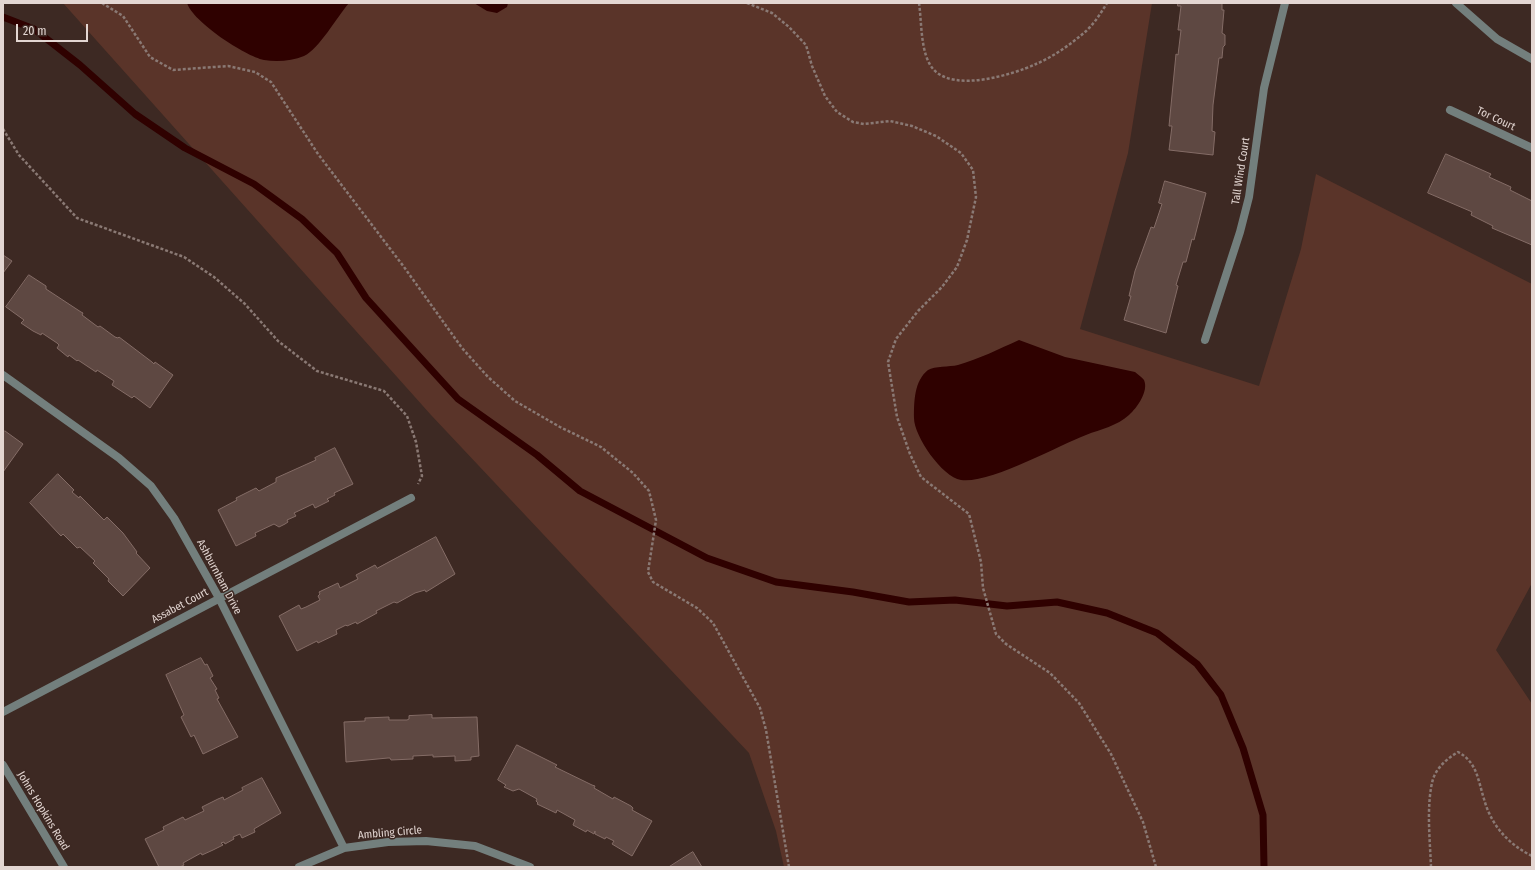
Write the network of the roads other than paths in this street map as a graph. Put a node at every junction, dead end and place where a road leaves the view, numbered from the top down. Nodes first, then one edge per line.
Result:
1 (1285, 3) edge
2 (1456, 3) edge
3 (1532, 59) edge
4 (1450, 110) dead end
5 (1532, 148) edge
6 (1205, 340) dead end
7 (3, 375) edge
8 (411, 498) road end
9 (219, 598) junction
10 (3, 712) edge
11 (3, 765) edge
12 (344, 848) junction
13 (64, 867) edge
14 (299, 867) edge
15 (530, 867) edge

1 - 6 street, Tall Wind Court
2 - 3 street
4 - 5 street, Tor Court
7 - 9 street, Ashburnham Drive
8 - 9 street, Assabet Court
9 - 10 street, Assabet Court
9 - 12 street, Ashburnham Drive
11 - 13 street, Johns Hopkins Road
12 - 14 street, Ambling Circle
12 - 15 street, Ambling Circle

